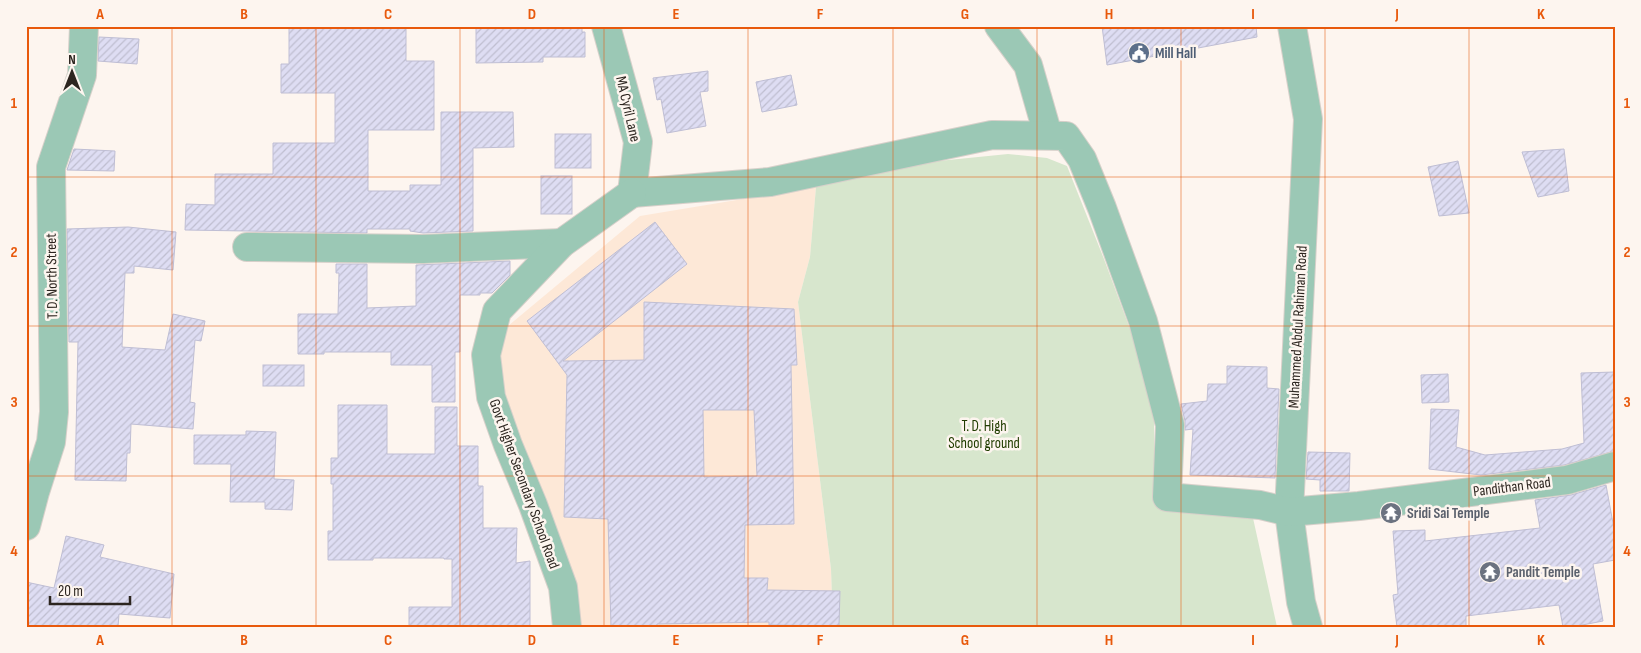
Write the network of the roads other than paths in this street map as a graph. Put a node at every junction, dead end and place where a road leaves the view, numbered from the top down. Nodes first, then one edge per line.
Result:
1 (84, 26) edge
2 (606, 26) edge
3 (999, 26) edge
4 (1292, 26) edge
5 (1048, 135) junction
6 (632, 193) junction
7 (562, 243) junction
8 (247, 247) dead end
9 (1615, 466) edge
10 (1289, 512) junction
11 (26, 526) edge
12 (567, 627) edge
13 (1308, 627) edge

1 - 11 street, T. D. North Street
2 - 6 street, MA Cyril Lane
3 - 5 street
4 - 10 street, Muhammed Abdul Rahiman Road
5 - 6 street
5 - 10 street, Pandithan Road
6 - 7 street, Govt Higher Secondary School Road
7 - 8 street
7 - 12 street, Govt Higher Secondary School Road
9 - 10 street, Pandithan Road
10 - 13 street, Muhammed Abdul Rahiman Road

